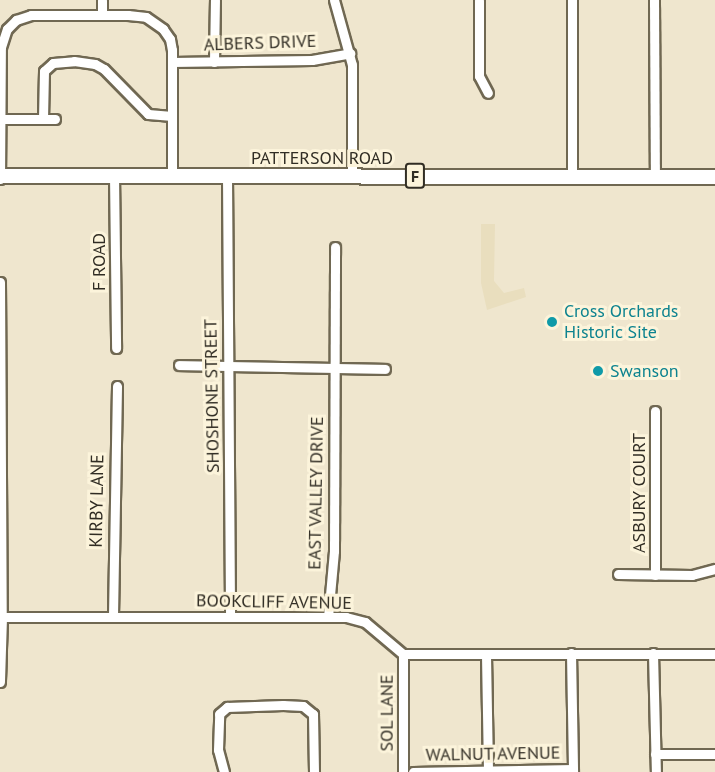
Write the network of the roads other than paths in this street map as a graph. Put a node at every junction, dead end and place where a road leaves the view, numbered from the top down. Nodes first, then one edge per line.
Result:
1 (102, 0) edge
2 (215, 0) edge
3 (334, 0) edge
4 (479, 0) edge
5 (572, 0) edge
6 (654, 0) edge
7 (102, 14) junction
8 (350, 53) junction
9 (172, 62) junction
10 (214, 62) junction
11 (488, 93) dead end
12 (172, 116) junction
13 (0, 119) edge
14 (43, 119) junction
15 (55, 119) dead end
16 (114, 176) junction
17 (172, 176) junction
18 (227, 176) junction
19 (352, 176) junction
20 (0, 177) edge
21 (572, 177) junction
22 (656, 177) junction
23 (715, 177) edge
24 (335, 247) dead end
25 (0, 282) edge
26 (116, 348) dead end
27 (229, 364) junction
28 (179, 365) dead end
29 (335, 369) junction
30 (384, 369) dead end
31 (117, 386) dead end
32 (655, 411) dead end
33 (715, 569) edge
34 (618, 574) dead end
35 (655, 575) junction
36 (113, 616) junction
37 (230, 616) junction
38 (1, 617) edge
39 (328, 617) junction
40 (571, 653) junction
41 (653, 653) junction
42 (403, 654) junction
43 (715, 654) edge
44 (486, 655) junction
45 (0, 682) edge
46 (655, 754) junction
47 (715, 754) edge
48 (488, 771) edge
49 (573, 771) edge
50 (225, 772) edge
51 (314, 772) edge
52 (403, 772) edge
53 (413, 772) edge
54 (656, 772) edge

1 - 7 street
2 - 10 street
3 - 8 street
4 - 11 street
5 - 21 street
6 - 22 street
7 - 9 street
7 - 13 street
8 - 10 street, ALBERS DRIVE
8 - 19 street
9 - 10 street, ALBERS DRIVE
9 - 12 street
12 - 14 street
12 - 17 street
13 - 14 street
13 - 20 street
14 - 15 street
16 - 17 main road, PATTERSON ROAD / F
16 - 20 main road, PATTERSON ROAD / F
16 - 26 street, F ROAD
17 - 18 main road, PATTERSON ROAD / F
18 - 19 main road, PATTERSON ROAD / F
18 - 27 street, SHOSHONE STREET
19 - 21 main road, PATTERSON ROAD / F
21 - 22 main road, PATTERSON ROAD / F
22 - 23 main road, PATTERSON ROAD / F
24 - 29 street, EAST VALLEY DRIVE
25 - 38 street
27 - 28 street
27 - 29 street
27 - 37 street, SHOSHONE STREET
29 - 30 street
29 - 39 street, EAST VALLEY DRIVE
31 - 36 street, KIRBY LANE
32 - 35 street, ASBURY COURT
33 - 35 street
34 - 35 street
36 - 37 street, BOOKCLIFF AVENUE
36 - 38 street, BOOKCLIFF AVENUE
37 - 39 street, BOOKCLIFF AVENUE
38 - 45 street
39 - 42 street, BOOKCLIFF AVENUE
40 - 41 street
40 - 44 street
40 - 49 street
41 - 43 street
41 - 46 street
42 - 44 street
42 - 52 street, SOL LANE
44 - 48 street
46 - 47 street
46 - 54 street
48 - 49 street, WALNUT AVENUE
48 - 53 street, WALNUT AVENUE
50 - 51 street

